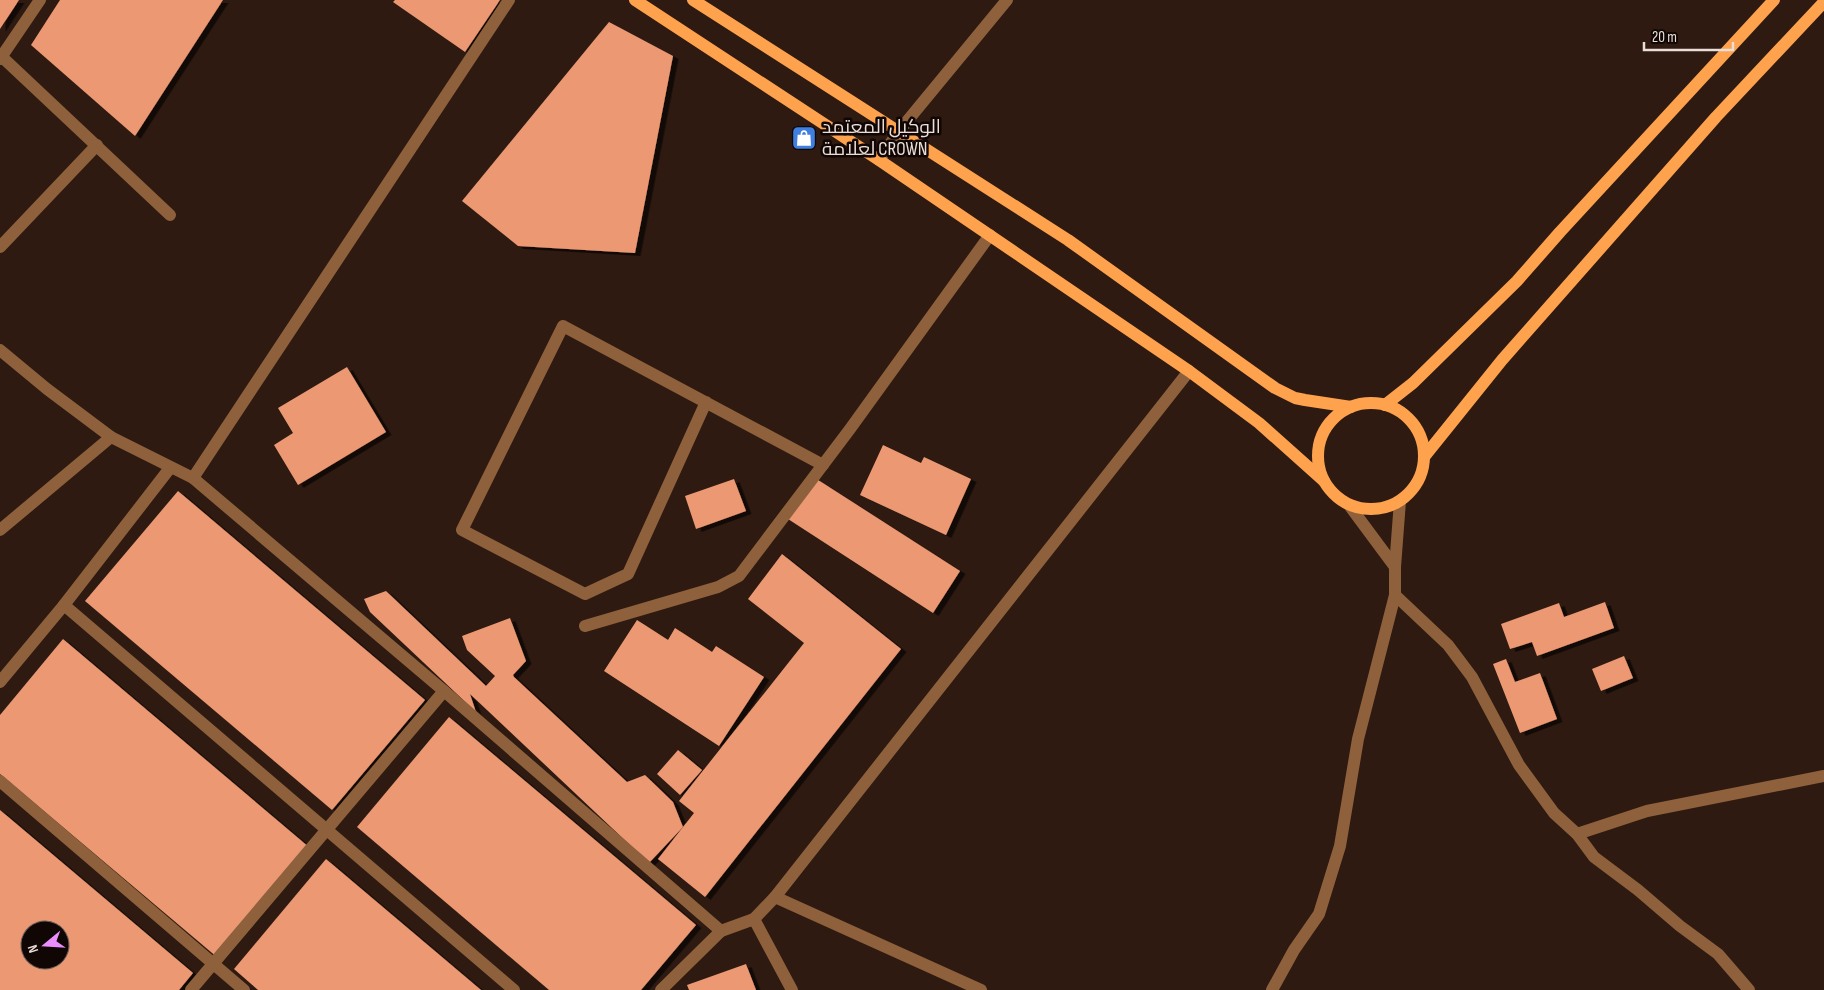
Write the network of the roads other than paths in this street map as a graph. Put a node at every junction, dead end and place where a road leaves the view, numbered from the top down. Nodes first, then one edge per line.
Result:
1 (40, 0) edge
2 (509, 0) edge
3 (635, 0) edge
4 (693, 0) edge
5 (1007, 0) edge
6 (1774, 0) edge
7 (1824, 2) edge
8 (1, 57) edge
9 (899, 131) junction
10 (96, 145) junction
11 (879, 160) junction
12 (170, 215) dead end
13 (990, 235) junction
14 (0, 247) edge
15 (0, 350) edge
16 (1189, 371) junction
17 (706, 402) junction
18 (1385, 405) junction
19 (1351, 407) junction
20 (111, 437) junction
21 (1424, 457) junction
22 (823, 465) junction
23 (170, 468) junction
24 (193, 478) junction
25 (1324, 481) junction
26 (1400, 501) junction
27 (1349, 505) junction
28 (0, 530) edge
29 (1395, 566) junction
30 (1395, 595) junction
31 (64, 605) junction
32 (585, 626) dead end
33 (0, 682) edge
34 (444, 691) junction
35 (1824, 776) edge
36 (0, 781) edge
37 (326, 830) junction
38 (1577, 834) junction
39 (775, 897) junction
40 (754, 919) junction
41 (721, 931) junction
42 (213, 964) junction
43 (191, 990) edge
44 (244, 990) edge
45 (514, 990) edge
46 (661, 990) edge
47 (792, 990) edge
48 (981, 990) edge
49 (1272, 990) edge
50 (1749, 990) edge

1 - 8 street
2 - 24 street
3 - 11 main road
4 - 9 main road
5 - 9 street
6 - 18 main road
7 - 21 main road
8 - 10 street
9 - 11 street
9 - 19 main road
10 - 12 street
10 - 14 street
11 - 13 main road
13 - 16 main road
13 - 22 street
15 - 20 street
16 - 25 main road
16 - 39 street
17 - 17 street
17 - 22 street
18 - 19 main road
18 - 21 main road
19 - 25 main road
20 - 23 street
20 - 28 street
21 - 26 main road
22 - 32 street
23 - 24 street
23 - 31 street
24 - 34 street
25 - 27 main road
26 - 27 main road
26 - 29 street
27 - 29 street
29 - 30 street
30 - 38 street
30 - 49 street
31 - 33 street
31 - 37 street
34 - 37 street
34 - 41 street
35 - 38 street
36 - 42 street
37 - 42 street
37 - 45 street
38 - 50 street
39 - 40 street
39 - 48 street
40 - 41 street
40 - 47 street
41 - 46 street
42 - 43 street
42 - 44 street

